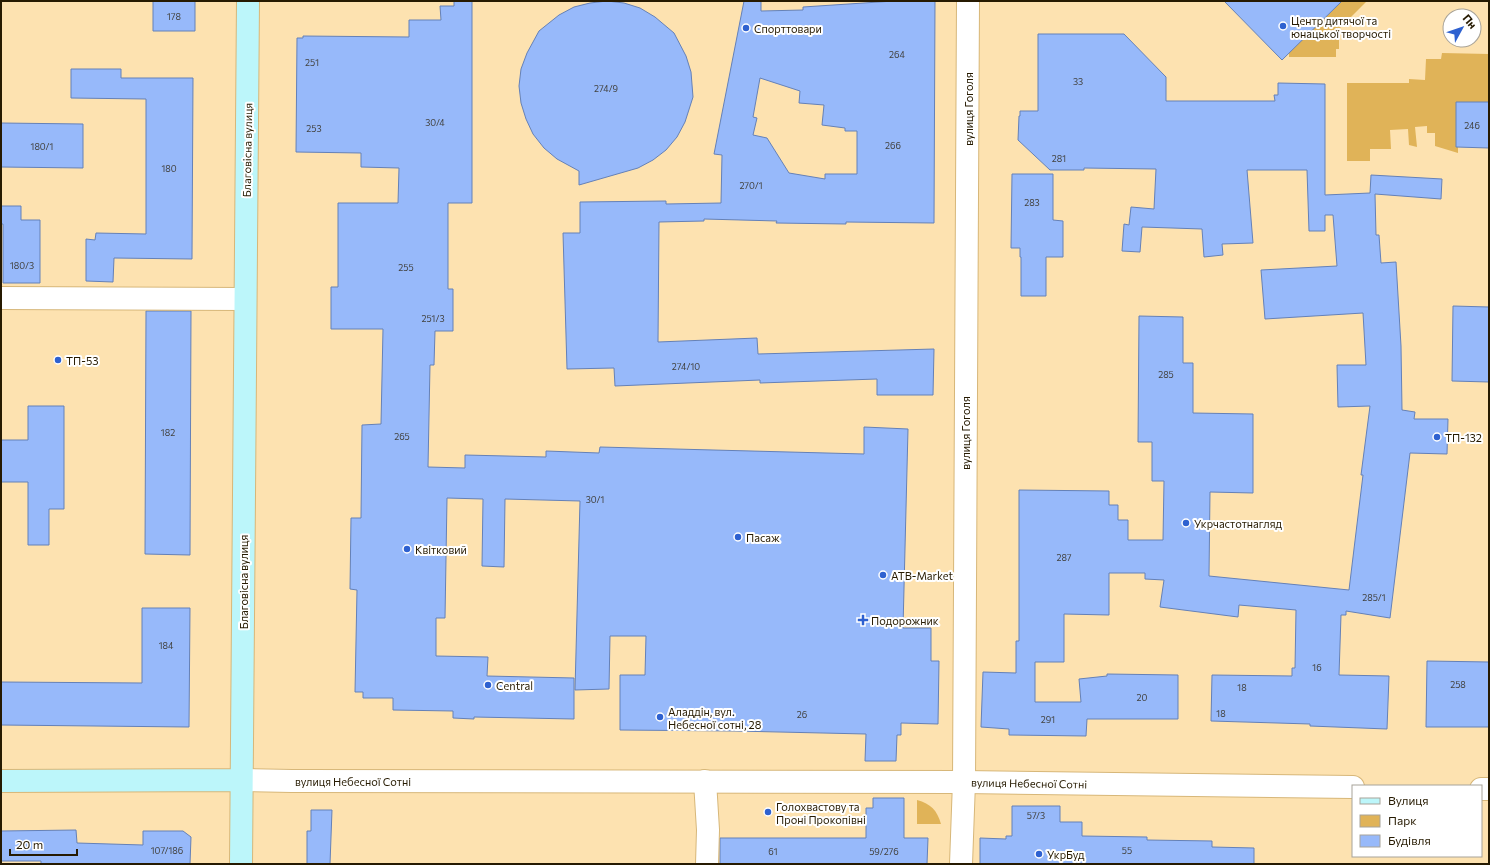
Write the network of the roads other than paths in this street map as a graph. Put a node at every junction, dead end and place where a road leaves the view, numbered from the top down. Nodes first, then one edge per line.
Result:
1 (248, 1) edge
2 (968, 1) edge
3 (1, 298) edge
4 (245, 299) junction
5 (1, 780) edge
6 (241, 780) junction
7 (706, 781) junction
8 (964, 782) junction
9 (1352, 787) edge
10 (241, 864) edge
11 (707, 864) edge
12 (961, 864) edge

1 - 4 main road, Благовісна вулиця
2 - 8 street, вулиця Гоголя
3 - 4 street
4 - 6 main road, Благовісна вулиця
5 - 6 main road, вулиця Небесної Сотні
6 - 7 street, вулиця Небесної Сотні
6 - 10 main road, Благовісна вулиця
7 - 8 street, вулиця Небесної Сотні
7 - 11 street
8 - 9 street, вулиця Небесної Сотні
8 - 12 street, вулиця Гоголя

